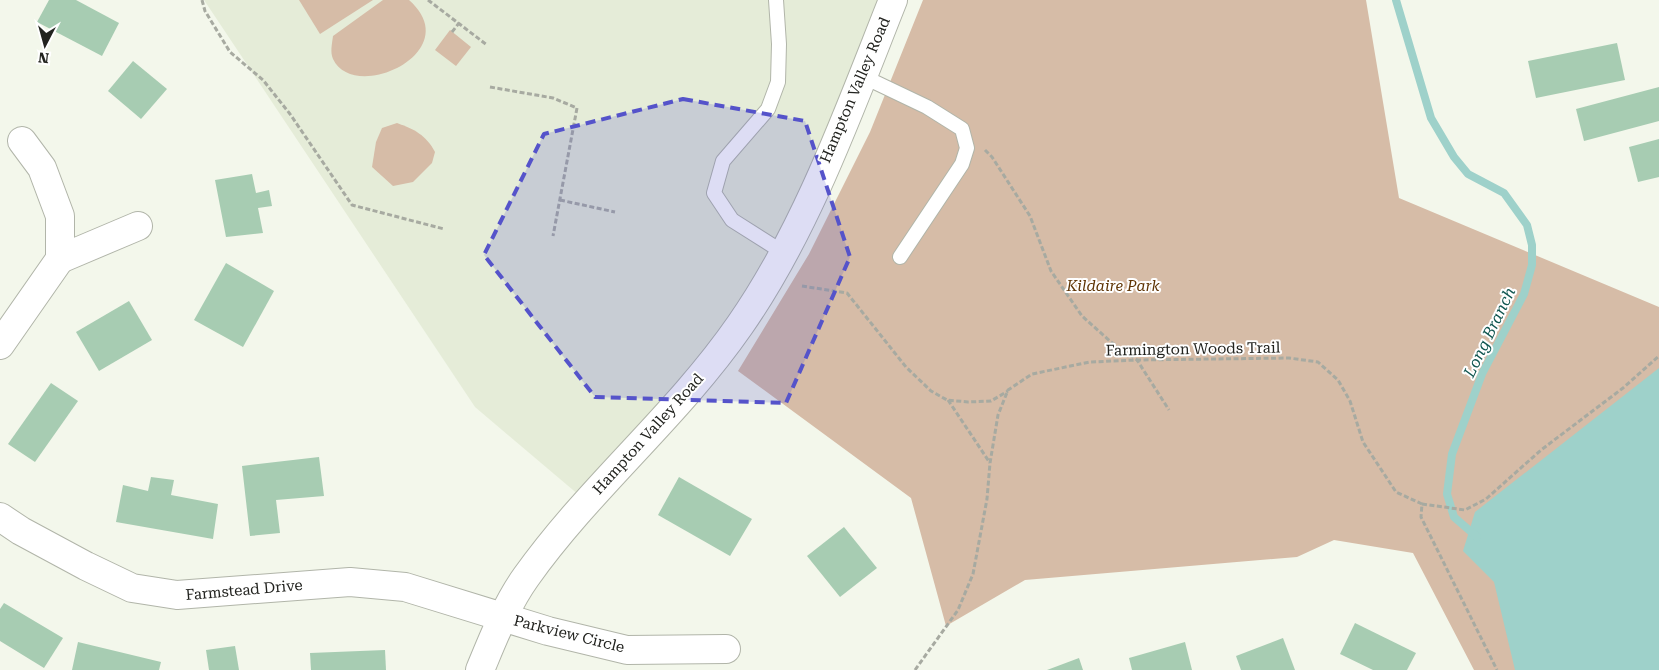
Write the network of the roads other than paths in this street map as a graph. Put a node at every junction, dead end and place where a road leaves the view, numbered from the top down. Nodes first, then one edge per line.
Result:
1 (776, 0) edge
2 (893, 0) edge
3 (862, 76) junction
4 (22, 140) dead end
5 (138, 226) dead end
6 (784, 253) junction
7 (900, 257) dead end
8 (60, 259) junction
9 (0, 345) edge
10 (0, 517) edge
11 (503, 616) junction
12 (726, 649) dead end
13 (480, 670) edge

1 - 6 lane
2 - 3 street, Hampton Valley Road
3 - 6 street, Hampton Valley Road
3 - 7 lane
4 - 8 street
5 - 8 street
6 - 11 street, Hampton Valley Road
8 - 9 street
10 - 11 street, Farmstead Drive
11 - 12 street, Parkview Circle
11 - 13 street, Hampton Valley Road

